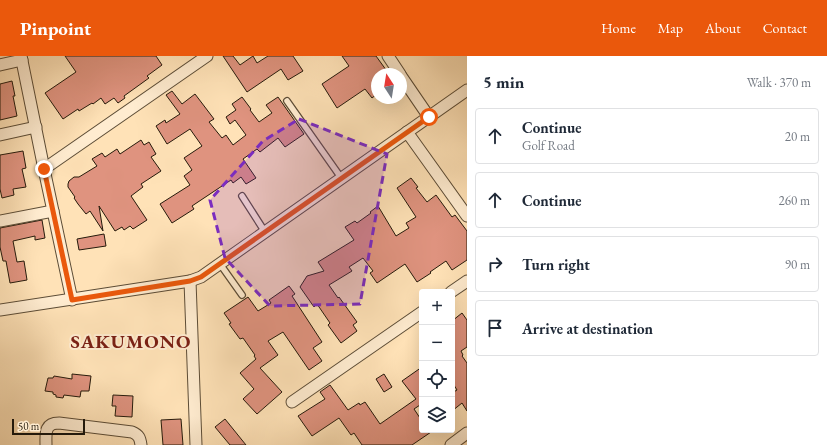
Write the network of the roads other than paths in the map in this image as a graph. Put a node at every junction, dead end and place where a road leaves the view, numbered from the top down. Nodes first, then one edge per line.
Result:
1 (207, 56) edge
2 (388, 56) edge
3 (22, 58) edge
4 (0, 65) edge
5 (396, 68) edge
6 (407, 85) edge
7 (467, 90) edge
8 (286, 102) dead end
9 (429, 117) junction
10 (36, 127) junction
11 (407, 132) junction
12 (0, 135) edge
13 (44, 169) junction
14 (342, 179) junction
15 (242, 196) dead end
16 (53, 211) junction
17 (467, 216) edge
18 (0, 222) edge
19 (265, 232) junction
20 (220, 264) junction
21 (190, 281) junction
22 (467, 281) edge
23 (455, 289) edge
24 (242, 295) dead end
25 (72, 300) junction
26 (0, 310) edge
27 (419, 314) edge
28 (292, 402) dead end
29 (467, 433) edge
30 (46, 445) edge
31 (141, 445) edge
32 (196, 445) edge
33 (451, 445) edge

1 - 13 street
2 - 5 street
3 - 4 street
3 - 10 street
6 - 9 street
7 - 9 street
8 - 14 lane
9 - 11 street
10 - 12 street
10 - 13 street
11 - 14 street
11 - 17 street
13 - 16 street
14 - 19 street
15 - 19 lane
16 - 18 street
16 - 25 street
19 - 20 street
20 - 21 street
20 - 24 lane
21 - 25 street
21 - 32 street
22 - 23 street
25 - 26 street
27 - 28 street
29 - 33 street
30 - 31 street

